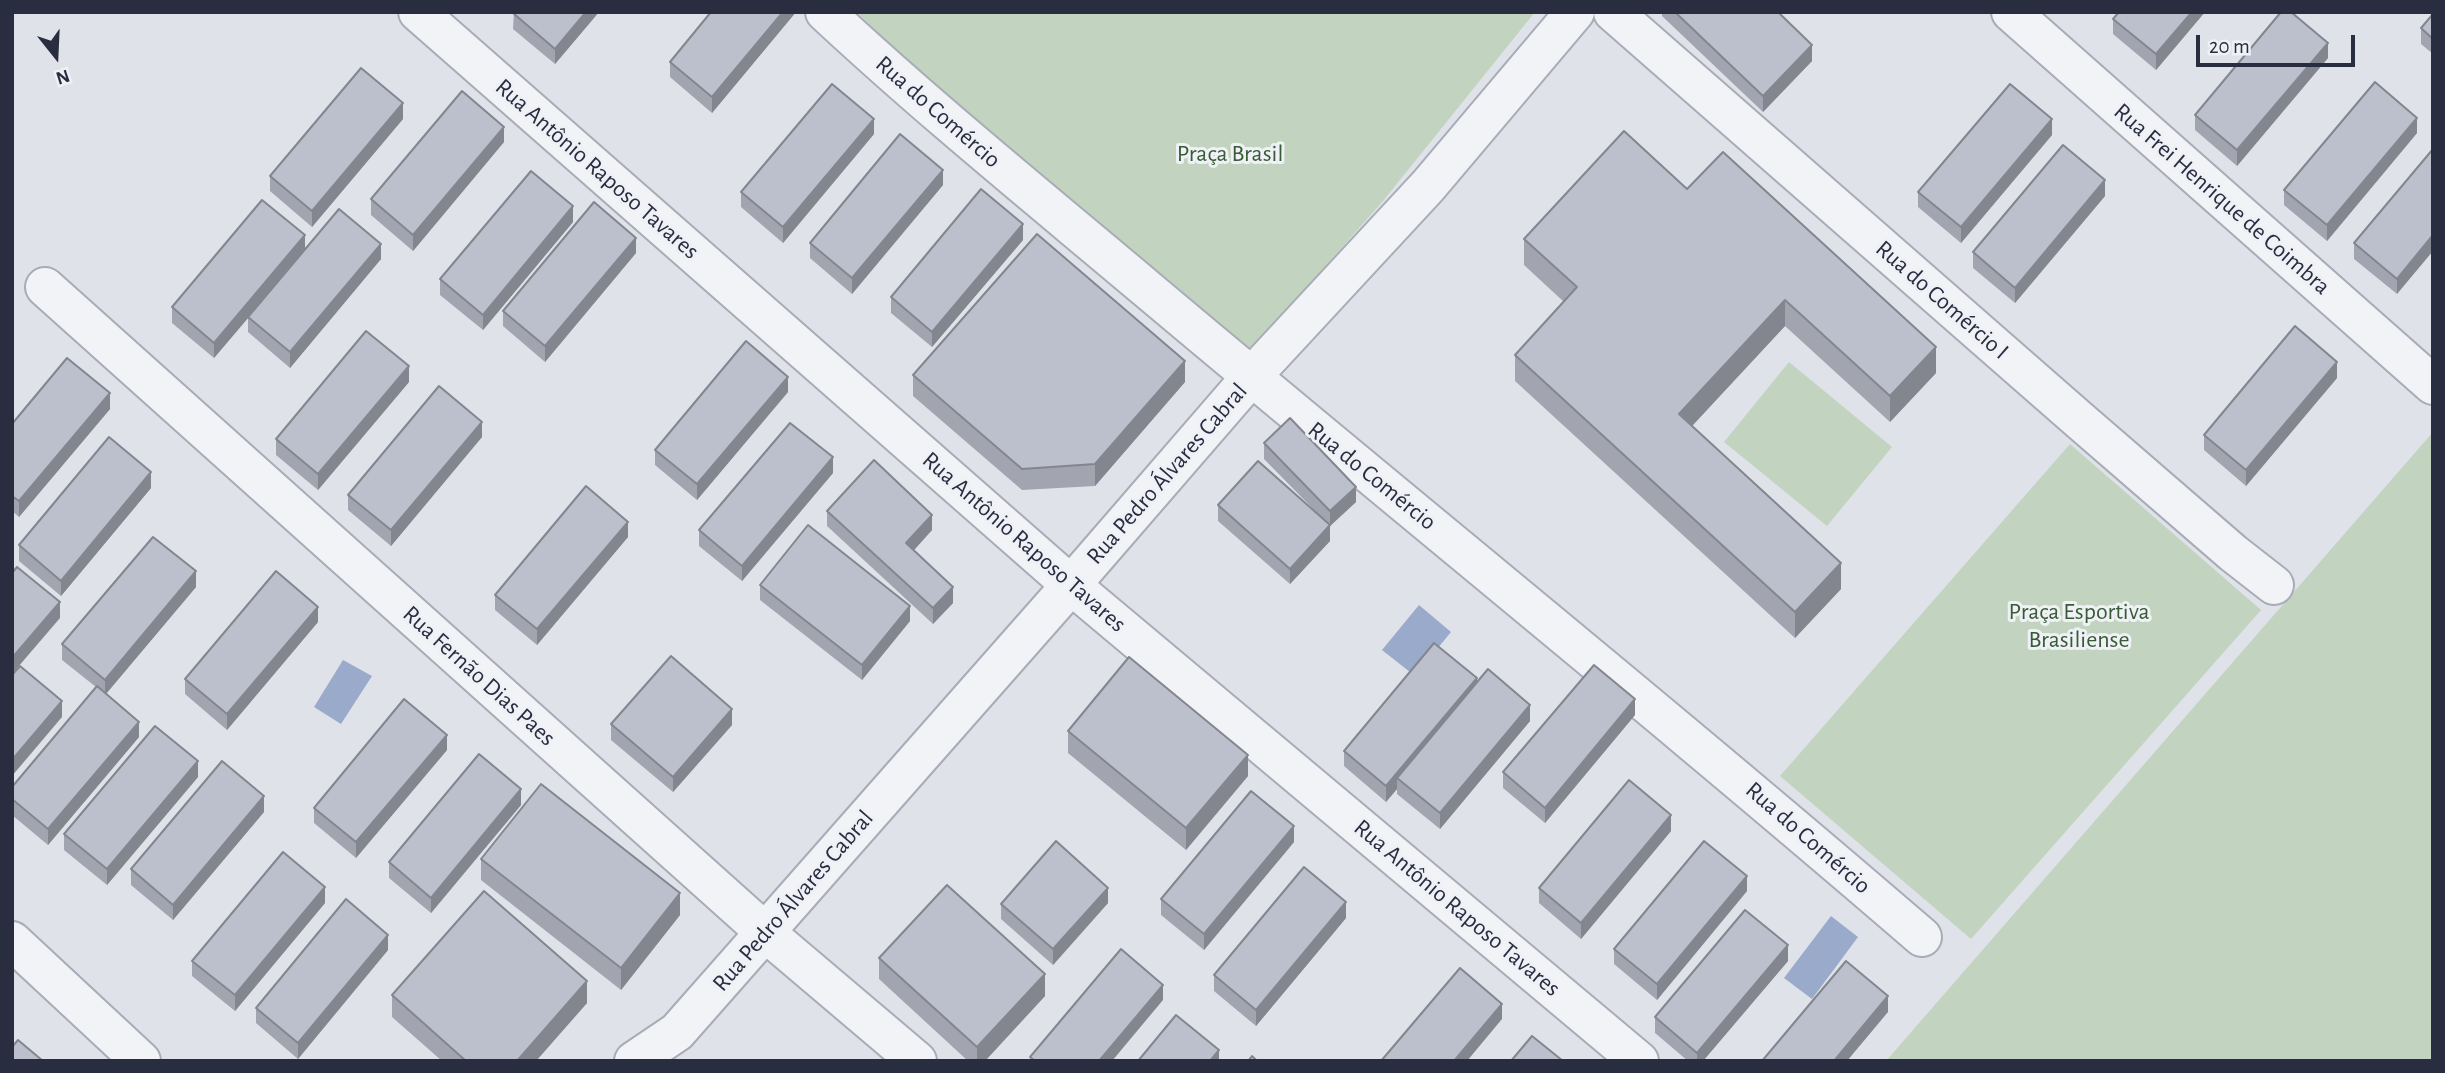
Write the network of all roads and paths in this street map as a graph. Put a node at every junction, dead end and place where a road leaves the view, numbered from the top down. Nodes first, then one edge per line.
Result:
1 (418, 12) edge
2 (825, 12) edge
3 (1575, 12) edge
4 (1613, 12) edge
5 (2011, 12) edge
6 (45, 287) dead end
7 (1251, 377) junction
8 (2433, 385) edge
9 (1071, 584) junction
10 (2274, 585) dead end
11 (766, 933) junction
12 (1922, 937) dead end
13 (12, 941) edge
14 (670, 1046) edge
15 (141, 1061) edge
16 (634, 1061) edge
17 (917, 1061) edge
18 (1639, 1061) edge

1 - 9 street, Rua Antônio Raposo Tavares
2 - 7 street, Rua do Comércio
3 - 7 street, Rua Pedro Álvares Cabral
4 - 10 street, Rua do Comércio I
5 - 8 street, Rua Frei Henrique de Coimbra
6 - 11 street, Rua Fernão Dias Paes
7 - 9 street, Rua Pedro Álvares Cabral
7 - 12 street, Rua do Comércio
9 - 11 street, Rua Pedro Álvares Cabral
9 - 18 street, Rua Antônio Raposo Tavares
11 - 14 street, Rua Pedro Álvares Cabral
11 - 17 street, Rua Fernão Dias Paes
13 - 15 street
14 - 16 street, Rua Pedro Álvares Cabral

